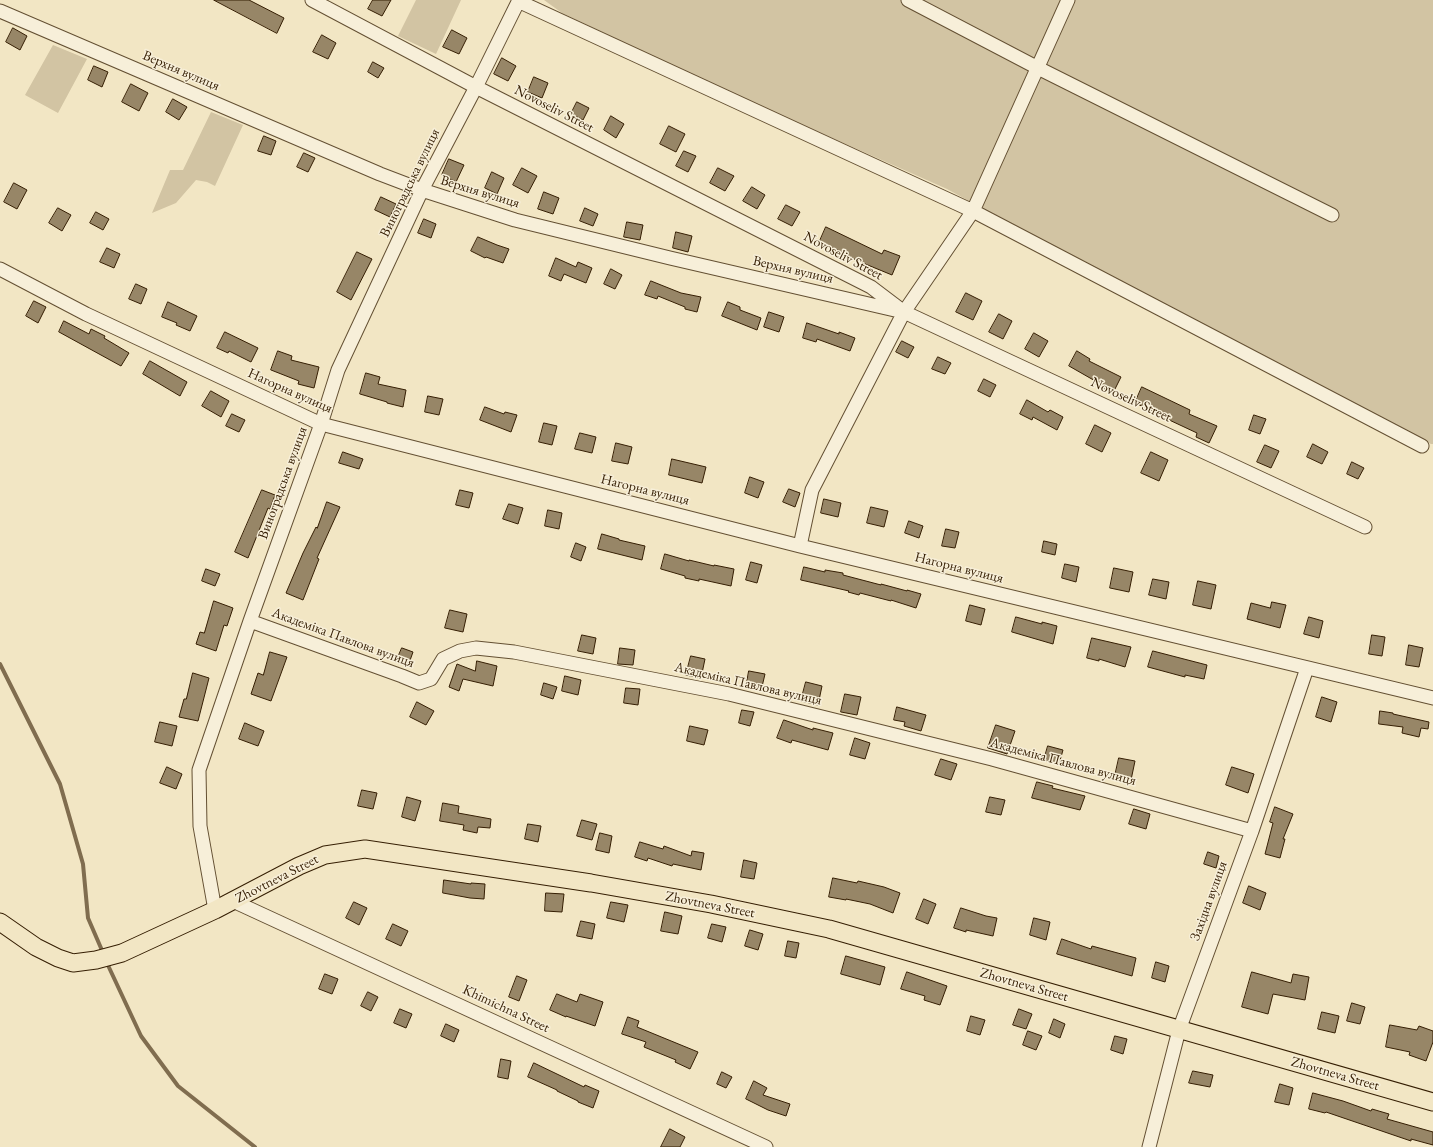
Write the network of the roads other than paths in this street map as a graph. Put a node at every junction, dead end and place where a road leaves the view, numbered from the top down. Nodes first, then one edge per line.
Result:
1 (312, 0) edge
2 (908, 0) edge
3 (1068, 0) edge
4 (519, 1) edge
5 (0, 11) edge
6 (1038, 68) junction
7 (476, 88) junction
8 (422, 190) junction
9 (973, 211) junction
10 (1332, 215) dead end
11 (0, 269) edge
12 (904, 312) junction
13 (321, 424) junction
14 (1422, 446) dead end
15 (1365, 527) dead end
16 (800, 546) junction
17 (250, 621) junction
18 (1307, 668) junction
19 (1433, 698) edge
20 (1252, 831) junction
21 (233, 901) junction
22 (215, 910) junction
23 (0, 922) edge
24 (1179, 1030) junction
25 (1433, 1102) edge
26 (766, 1147) edge
27 (1149, 1147) edge

1 - 7 street, Novoseliv Street
2 - 6 street
3 - 6 street
4 - 7 street, Виноградська вулиця
4 - 9 street
5 - 8 street, Верхня вулиця
6 - 9 street
6 - 10 street
7 - 8 street, Виноградська вулиця
7 - 12 street, Novoseliv Street
8 - 12 street, Верхня вулиця
8 - 13 street, Виноградська вулиця
9 - 12 street
9 - 14 street
11 - 13 street, Нагорна вулиця
12 - 15 street, Novoseliv Street
12 - 16 street
13 - 16 street, Нагорна вулиця
13 - 17 street, Виноградська вулиця
16 - 18 street, Нагорна вулиця
17 - 20 street, Академіка Павлова вулиця
17 - 22 street, Виноградська вулиця
18 - 19 street, Нагорна вулиця
18 - 20 street, Західна вулиця
20 - 24 street, Західна вулиця
21 - 22 main road, Zhovtneva Street
21 - 24 main road, Zhovtneva Street
21 - 26 street, Khimichna Street
22 - 23 main road, Zhovtneva Street
24 - 25 main road, Zhovtneva Street
24 - 27 street, Західна вулиця

